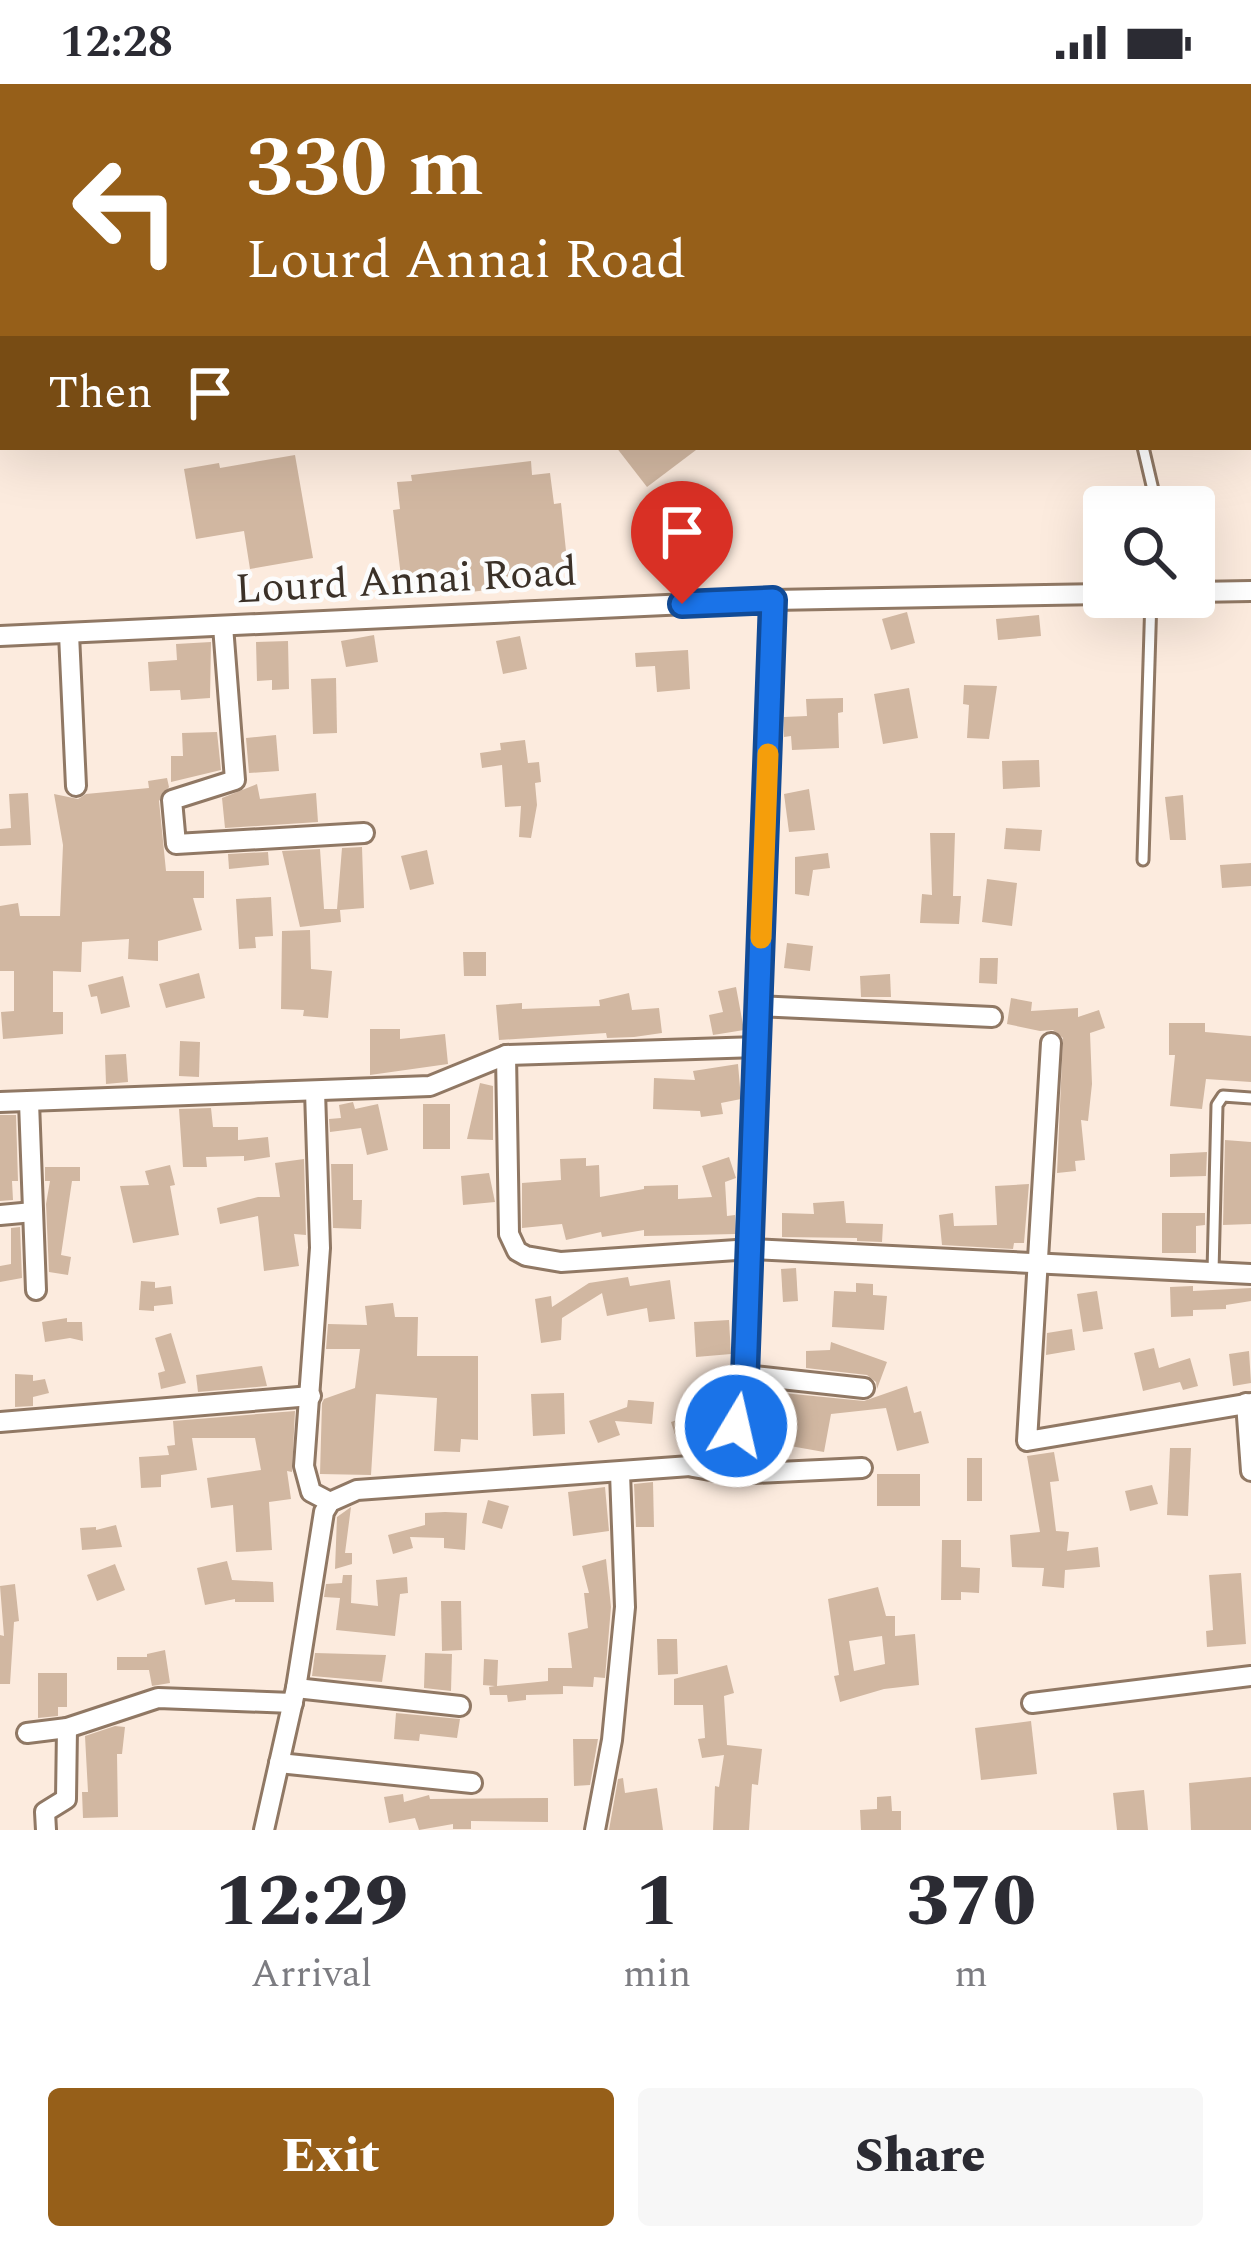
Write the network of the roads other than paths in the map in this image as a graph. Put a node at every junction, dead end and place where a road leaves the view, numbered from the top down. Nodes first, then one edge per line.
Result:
1 (1144, 450) edge
2 (1151, 486) edge
3 (1251, 591) edge
4 (1215, 592) edge
5 (1083, 594) edge
6 (773, 600) junction
7 (1150, 618) edge
8 (223, 626) junction
9 (69, 634) junction
10 (0, 636) edge
11 (76, 786) dead end
12 (364, 833) dead end
13 (1143, 860) dead end
14 (759, 1006) junction
15 (992, 1017) dead end
16 (1051, 1043) dead end
17 (758, 1047) junction
18 (506, 1055) junction
19 (315, 1091) junction
20 (1251, 1098) edge
21 (0, 1102) edge
22 (29, 1102) junction
23 (33, 1212) junction
24 (0, 1215) edge
25 (751, 1250) junction
26 (1037, 1266) junction
27 (1213, 1273) junction
28 (1251, 1274) edge
29 (36, 1290) dead end
30 (745, 1376) junction
31 (864, 1388) dead end
32 (311, 1396) junction
33 (1248, 1403) edge
34 (0, 1422) edge
35 (690, 1466) junction
36 (862, 1468) dead end
37 (1251, 1471) edge
38 (620, 1473) junction
39 (330, 1502) junction
40 (1251, 1676) edge
41 (294, 1695) junction
42 (1032, 1703) dead end
43 (460, 1706) dead end
44 (67, 1727) junction
45 (27, 1732) dead end
46 (279, 1762) junction
47 (472, 1783) dead end
48 (46, 1830) edge
49 (264, 1830) edge
50 (595, 1830) edge

1 - 2 lane
3 - 4 street
5 - 6 street, Lourd Annai Road
6 - 8 street, Lourd Annai Road
6 - 14 street
7 - 13 lane
8 - 9 street, Lourd Annai Road
8 - 12 street
9 - 10 street, Lourd Annai Road
9 - 11 street
14 - 15 street
14 - 17 street
16 - 26 street
17 - 18 street
17 - 25 street
18 - 19 street
18 - 25 street
19 - 22 street
19 - 32 street
20 - 27 lane
21 - 22 street
22 - 23 street
23 - 24 street
23 - 29 street
25 - 26 street
25 - 30 street
26 - 27 street
26 - 33 street
27 - 28 street
30 - 31 street
30 - 35 street
32 - 34 street
32 - 39 street
33 - 37 street
35 - 36 street
35 - 38 street
38 - 39 street
38 - 50 street
39 - 41 street
40 - 42 street
41 - 43 street
41 - 44 street
41 - 46 street
44 - 45 street
44 - 48 street
46 - 47 street
46 - 49 street

